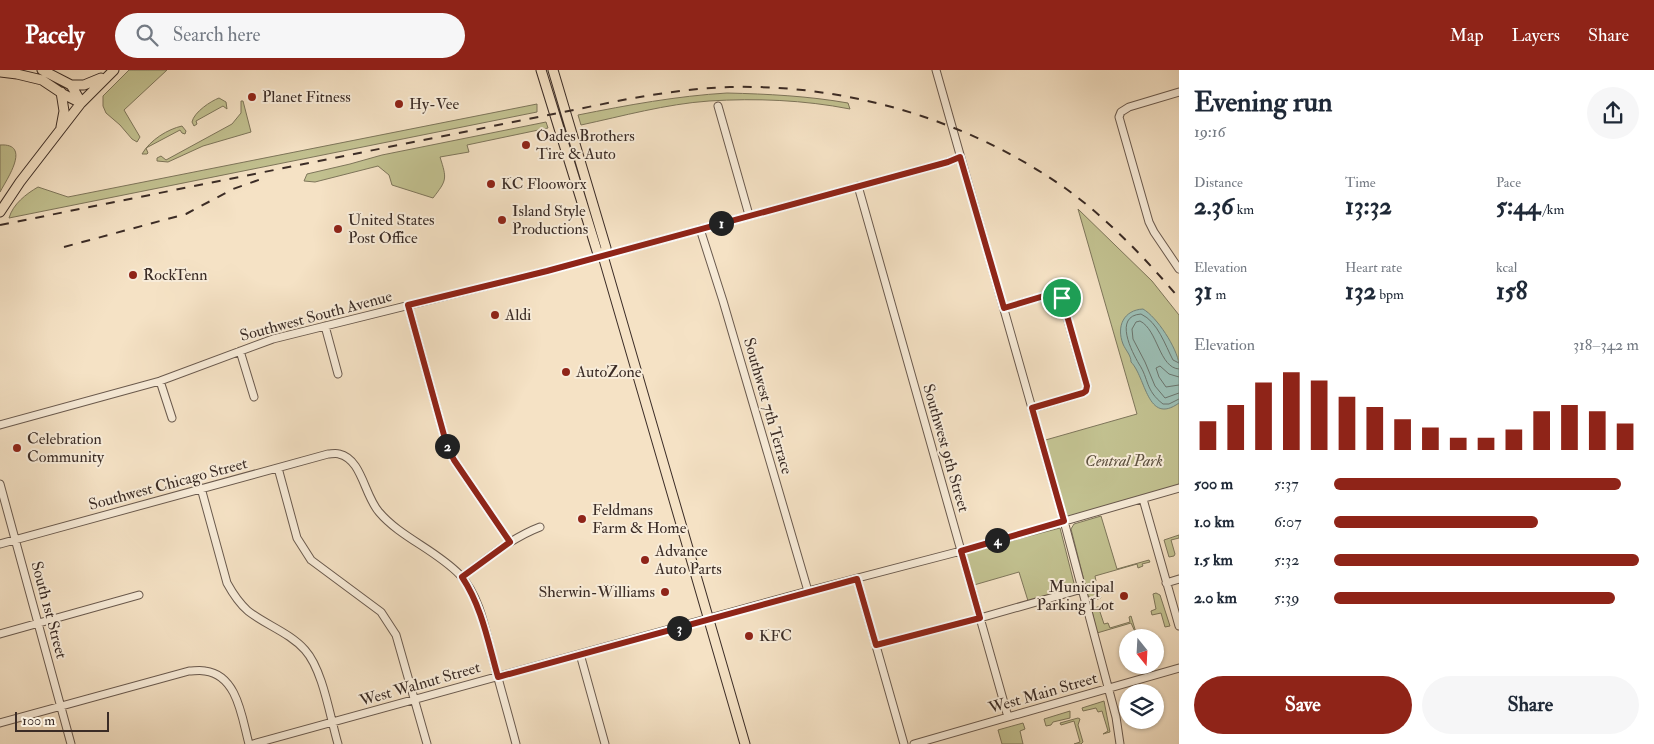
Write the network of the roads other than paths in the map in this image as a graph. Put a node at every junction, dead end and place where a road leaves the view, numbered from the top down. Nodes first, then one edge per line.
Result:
1 (42, 70) edge
2 (541, 70) edge
3 (553, 70) edge
4 (936, 70) edge
5 (0, 72) edge
6 (112, 72) edge
7 (71, 85) junction
8 (61, 92) junction
9 (1179, 92) edge
10 (81, 102) junction
11 (718, 106) dead end
12 (60, 130) junction
13 (960, 157) junction
14 (858, 186) junction
15 (0, 212) edge
16 (749, 215) junction
17 (700, 229) junction
18 (603, 256) junction
19 (1179, 269) edge
20 (408, 305) junction
21 (1004, 308) junction
22 (325, 326) junction
23 (240, 351) junction
24 (338, 374) dead end
25 (160, 381) junction
26 (254, 397) dead end
27 (1032, 408) junction
28 (172, 418) dead end
29 (0, 425) edge
30 (278, 468) junction
31 (0, 484) edge
32 (201, 488) junction
33 (1179, 488) edge
34 (1142, 499) junction
35 (1064, 521) junction
36 (540, 527) dead end
37 (15, 540) junction
38 (510, 542) junction
39 (0, 544) edge
40 (961, 551) junction
41 (462, 577) junction
42 (857, 579) junction
43 (1179, 579) edge
44 (1166, 583) junction
45 (1082, 589) junction
46 (808, 591) junction
47 (139, 595) dead end
48 (710, 618) junction
49 (980, 618) junction
50 (38, 624) junction
51 (1179, 626) edge
52 (0, 634) edge
53 (876, 645) junction
54 (580, 654) junction
55 (1179, 668) edge
56 (498, 677) junction
57 (1108, 689) junction
58 (414, 700) junction
59 (60, 707) junction
60 (1008, 717) junction
61 (0, 723) edge
62 (332, 723) junction
63 (70, 744) edge
64 (251, 744) edge
65 (338, 744) edge
66 (426, 744) edge
67 (516, 744) edge
68 (605, 744) edge
69 (745, 744) edge
70 (904, 744) edge
71 (914, 744) edge
72 (1120, 744) edge

1 - 7 main road
2 - 18 main road
3 - 18 main road
4 - 13 street
5 - 8 main road
6 - 7 main road
6 - 10 main road
7 - 10 main road
8 - 10 main road
8 - 12 main road
9 - 19 street
10 - 12 main road
11 - 16 street
12 - 15 main road
13 - 14 street, Southwest South Avenue
13 - 21 street
14 - 16 street, Southwest South Avenue
14 - 40 street, Southwest 9th Street
16 - 17 street, Southwest South Avenue
17 - 18 street, Southwest South Avenue
17 - 46 street, Southwest 7th Terrace
18 - 20 street, Southwest South Avenue
18 - 48 main road
20 - 22 street, Southwest South Avenue
20 - 38 street
21 - 27 street
21 - 27 street
22 - 23 street, Southwest South Avenue
22 - 24 street
23 - 25 street, Southwest South Avenue
23 - 26 street
25 - 28 street
25 - 29 street, Southwest South Avenue
27 - 35 street
30 - 32 street, Southwest Chicago Street
30 - 41 street, Southwest Chicago Street
30 - 58 street
31 - 37 street, South 1st Street
32 - 37 street, Southwest Chicago Street
32 - 62 street
33 - 34 street, West Walnut Street
34 - 35 street, West Walnut Street
34 - 44 street
35 - 40 street, West Walnut Street
35 - 45 street
36 - 38 street
37 - 39 street, Southwest Chicago Street
37 - 50 street, South 1st Street
38 - 41 street
40 - 42 street, West Walnut Street
40 - 49 street, Southwest 9th Street
41 - 56 street
42 - 46 street, West Walnut Street
42 - 53 street
43 - 44 street
44 - 51 street
45 - 49 street
45 - 57 street
46 - 48 street, West Walnut Street
47 - 50 street
48 - 54 street, West Walnut Street
48 - 69 main road
49 - 53 street
49 - 60 street, Southwest 9th Street
50 - 52 street
50 - 59 street, South 1st Street
53 - 70 street
54 - 56 street, West Walnut Street
54 - 68 street
55 - 57 street, West Main Street
56 - 58 street, West Walnut Street
56 - 67 street
57 - 60 street, West Main Street
57 - 72 street
58 - 62 street, West Walnut Street
58 - 66 street
59 - 61 street
59 - 63 street, South 1st Street
59 - 64 street
60 - 71 street, West Main Street
62 - 64 street, West Walnut Street
62 - 65 street

